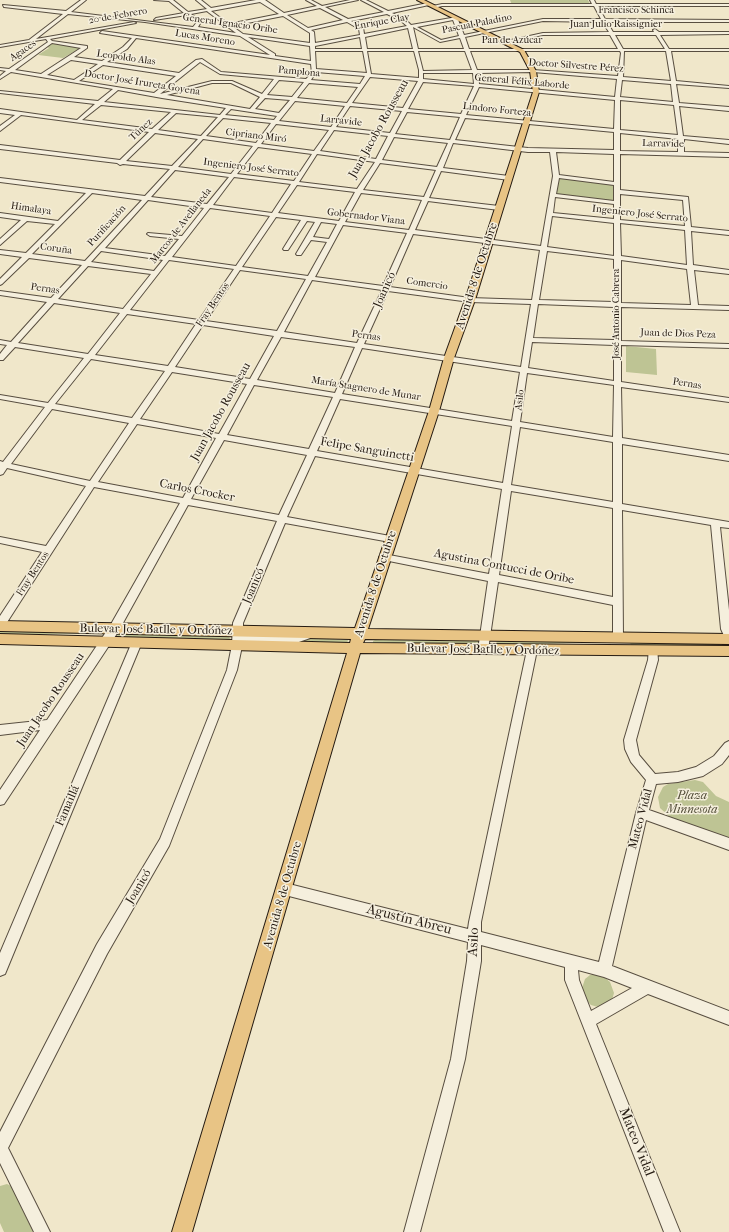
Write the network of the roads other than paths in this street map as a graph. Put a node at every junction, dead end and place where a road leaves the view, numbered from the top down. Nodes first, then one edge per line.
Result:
1 (84, 0) edge
2 (156, 0) edge
3 (170, 0) edge
4 (198, 0) edge
5 (261, 0) edge
6 (308, 0) edge
7 (356, 0) edge
8 (363, 0) edge
9 (420, 0) edge
10 (636, 0) edge
11 (684, 0) edge
12 (594, 3) edge
13 (2, 4) edge
14 (431, 5) junction
15 (515, 5) junction
16 (639, 5) junction
17 (688, 5) junction
18 (729, 5) edge
19 (321, 7) junction
20 (209, 10) junction
21 (642, 10) dead end
22 (692, 10) dead end
23 (388, 12) junction
24 (518, 12) dead end
25 (67, 13) junction
26 (188, 13) junction
27 (558, 13) junction
28 (284, 14) junction
29 (645, 15) dead end
30 (696, 15) dead end
31 (455, 18) junction
32 (543, 20) joint
33 (604, 20) junction
34 (649, 20) junction
35 (145, 21) junction
36 (348, 21) junction
37 (700, 21) junction
38 (729, 21) edge
39 (229, 25) junction
40 (411, 27) junction
41 (194, 28) junction
42 (308, 29) junction
43 (94, 30) junction
44 (212, 30) junction
45 (484, 32) junction
46 (729, 33) edge
47 (206, 34) dead end
48 (241, 34) junction
49 (569, 34) junction
50 (611, 34) junction
51 (658, 34) junction
52 (362, 35) junction
53 (135, 36) junction
54 (461, 36) junction
55 (47, 38) junction
56 (571, 39) dead end
57 (30, 41) junction
58 (196, 41) dead end
59 (51, 42) junction
60 (504, 42) junction
61 (0, 45) edge
62 (190, 45) junction
63 (574, 45) dead end
64 (313, 47) junction
65 (726, 48) edge
66 (667, 49) junction
67 (364, 50) junction
68 (415, 50) junction
69 (466, 50) junction
70 (521, 50) junction
71 (576, 50) junction
72 (621, 50) junction
73 (729, 56) edge
74 (70, 58) junction
75 (278, 58) junction
76 (102, 63) junction
77 (313, 63) junction
78 (0, 69) edge
79 (314, 70) junction
80 (10, 71) junction
81 (475, 71) junction
82 (533, 71) junction
83 (421, 72) junction
84 (180, 74) junction
85 (219, 75) junction
86 (368, 75) junction
87 (42, 76) junction
88 (0, 78) edge
89 (234, 78) junction
90 (620, 78) junction
91 (277, 79) junction
92 (421, 80) junction
93 (307, 81) junction
94 (74, 82) junction
95 (212, 82) junction
96 (673, 82) junction
97 (361, 86) junction
98 (477, 86) junction
99 (729, 87) edge
100 (117, 88) junction
101 (0, 92) edge
102 (536, 92) junction
103 (155, 95) junction
104 (162, 96) junction
105 (262, 96) junction
106 (293, 99) junction
107 (617, 99) junction
108 (101, 103) junction
109 (349, 105) junction
110 (677, 105) junction
111 (230, 107) junction
112 (729, 109) edge
113 (252, 110) junction
114 (406, 110) junction
115 (0, 111) edge
116 (175, 111) junction
117 (19, 114) junction
118 (280, 115) junction
119 (221, 116) junction
120 (464, 116) junction
121 (77, 122) junction
122 (275, 122) junction
123 (526, 123) junction
124 (0, 129) edge
125 (332, 129) junction
126 (617, 131) junction
127 (153, 132) junction
128 (392, 135) junction
129 (202, 138) junction
130 (681, 138) junction
131 (451, 142) junction
132 (729, 142) edge
133 (257, 145) junction
134 (0, 148) edge
135 (518, 149) junction
136 (553, 152) junction
137 (317, 153) junction
138 (617, 153) junction
139 (682, 154) junction
140 (729, 155) edge
141 (378, 161) junction
142 (120, 163) junction
143 (173, 169) junction
144 (440, 169) junction
145 (232, 176) junction
146 (556, 176) junction
147 (509, 178) junction
148 (0, 180) edge
149 (296, 184) junction
150 (617, 184) junction
151 (359, 191) junction
152 (90, 192) junction
153 (617, 192) junction
154 (553, 195) junction
155 (145, 199) junction
156 (426, 200) junction
157 (617, 203) junction
158 (209, 207) junction
159 (499, 208) junction
160 (550, 214) junction
161 (0, 215) edge
162 (274, 215) junction
163 (26, 218) junction
164 (305, 220) junction
165 (319, 221) junction
166 (616, 222) junction
167 (59, 223) junction
168 (342, 224) junction
169 (688, 230) junction
170 (411, 233) junction
171 (729, 233) edge
172 (150, 234) dead end
173 (184, 238) junction
174 (308, 238) junction
175 (332, 241) junction
176 (0, 243) edge
177 (488, 243) junction
178 (100, 249) junction
179 (286, 249) dead end
180 (543, 250) junction
181 (0, 252) edge
182 (299, 254) dead end
183 (27, 256) junction
184 (168, 258) junction
185 (617, 258) junction
186 (86, 264) junction
187 (690, 267) junction
188 (238, 268) junction
189 (729, 272) edge
190 (156, 274) junction
191 (311, 278) junction
192 (0, 283) edge
193 (386, 288) junction
194 (0, 293) edge
195 (54, 300) junction
196 (470, 300) junction
197 (535, 302) junction
198 (618, 304) junction
199 (695, 307) junction
200 (729, 308) edge
201 (126, 311) junction
202 (202, 322) junction
203 (280, 333) junction
204 (529, 340) junction
205 (0, 342) edge
206 (617, 342) junction
207 (13, 344) junction
208 (361, 346) junction
209 (729, 346) edge
210 (91, 356) junction
211 (0, 358) edge
212 (449, 358) junction
213 (169, 369) junction
214 (524, 369) junction
215 (252, 382) junction
216 (617, 383) junction
217 (338, 396) junction
218 (0, 398) edge
219 (729, 400) edge
220 (50, 406) junction
221 (434, 411) junction
222 (134, 422) junction
223 (517, 424) junction
224 (222, 436) junction
225 (618, 440) junction
226 (313, 453) junction
227 (729, 458) edge
228 (2, 467) edge
229 (414, 471) junction
230 (92, 484) junction
231 (507, 486) junction
232 (186, 501) junction
233 (618, 505) junction
234 (282, 519) junction
235 (715, 522) junction
236 (729, 525) edge
237 (390, 538) junction
238 (0, 540) edge
239 (47, 550) junction
240 (384, 557) junction
241 (492, 579) junction
242 (618, 602) junction
243 (0, 625) edge
244 (114, 629) junction
245 (360, 634) junction
246 (729, 635) edge
247 (485, 636) junction
248 (618, 637) junction
249 (237, 638) junction
250 (0, 639) edge
251 (729, 639) edge
252 (21, 640) junction
253 (106, 641) junction
254 (137, 642) junction
255 (355, 648) junction
256 (483, 650) junction
257 (536, 650) junction
258 (653, 651) junction
259 (729, 651) edge
260 (50, 724) junction
261 (0, 730) edge
262 (729, 746) edge
263 (652, 778) junction
264 (0, 800) edge
265 (642, 813) junction
266 (729, 844) edge
267 (285, 888) junction
268 (474, 937) junction
269 (571, 961) junction
270 (0, 969) edge
271 (604, 970) junction
272 (647, 987) junction
273 (729, 1018) edge
274 (588, 1021) junction
275 (0, 1148) edge
276 (42, 1232) edge
277 (182, 1232) edge
278 (412, 1232) edge
279 (672, 1232) edge

1 - 25 street
2 - 3 street
3 - 26 street
4 - 20 street
5 - 20 street, 20 de Febrero
5 - 28 street
6 - 19 street
7 - 19 street
8 - 23 street
9 - 14 main road
10 - 16 street
11 - 17 street
12 - 16 street
12 - 27 street
12 - 33 street
13 - 25 street
14 - 15 street
14 - 23 street
14 - 31 main road
15 - 24 street
15 - 27 street
16 - 17 street
16 - 21 street
17 - 18 street
17 - 22 street
19 - 28 street
19 - 36 street
20 - 26 street, 20 de Febrero
20 - 39 street
23 - 36 street
23 - 40 street
25 - 35 street
25 - 57 street
26 - 35 street, 20 de Febrero
26 - 41 street
27 - 32 street, Francisco Schinca
27 - 33 street, Francisco Schinca
27 - 49 street
28 - 39 street
28 - 42 street
29 - 34 street
30 - 37 street
31 - 40 street, Enrique Clay
31 - 45 main road
31 - 54 street
32 - 45 street, Pascual Paladino
33 - 34 street, Francisco Schinca
33 - 50 street
34 - 37 street, Francisco Schinca
34 - 51 street
35 - 41 street, General Ignacio Oribe
35 - 43 street, 20 de Febrero
36 - 42 street
36 - 52 street
37 - 38 street, Francisco Schinca
39 - 48 street
40 - 52 street, Enrique Clay
40 - 54 street, Pascual Paladino
40 - 68 street, Juan Jacobo Rousseau
41 - 44 street, General Ignacio Oribe
42 - 64 street
43 - 53 street, Lucas Moreno
43 - 55 street, 20 de Febrero
44 - 47 street
44 - 48 street, General Ignacio Oribe
45 - 54 street, Pascual Paladino
45 - 60 main road
46 - 51 street, Juan Julio Raissignier
48 - 64 street, General Ignacio Oribe
48 - 75 street
49 - 50 street, Juan Julio Raissignier
49 - 56 street
49 - 60 street, Juan Julio Raissignier
50 - 51 street, Juan Julio Raissignier
50 - 72 street
51 - 66 street
52 - 64 street, Enrique Clay
52 - 67 street
53 - 62 street, Lucas Moreno
53 - 76 street
54 - 69 street
55 - 57 street, 20 de Febrero
55 - 59 street, Agaces
57 - 61 street, 20 de Febrero
58 - 62 street
59 - 74 street
59 - 80 street, Agaces
60 - 70 main road
62 - 75 street, Lucas Moreno
63 - 71 street
64 - 67 street, Pan de Azúcar
64 - 77 street
65 - 66 street, Pan de Azúcar
65 - 73 street
66 - 72 street, Pan de Azúcar
66 - 96 street
67 - 68 street, Pan de Azúcar
67 - 86 street
68 - 69 street, Pan de Azúcar
68 - 83 street, Juan Jacobo Rousseau
69 - 70 street, Pan de Azúcar
69 - 81 street
70 - 71 street, Pan de Azúcar
70 - 82 main road, Avenida 8 de Octubre
71 - 72 street, Pan de Azúcar
72 - 90 street, José Antonio Cabrera
74 - 76 street, Leopoldo Alas
74 - 87 street
75 - 77 street, Lucas Moreno
76 - 84 street, Leopoldo Alas
76 - 94 street
77 - 79 street
78 - 80 street, Doctor José Irureta Goyena
79 - 86 street, General Félix Laborde
79 - 93 street, Marcos de Avellaneda
80 - 87 street, Doctor José Irureta Goyena
80 - 88 street, Agaces
81 - 82 street, Doctor Silvestre Pérez
81 - 83 street, Doctor Silvestre Pérez
81 - 98 street
82 - 90 street, Doctor Silvestre Pérez
82 - 102 main road, Avenida 8 de Octubre
83 - 92 street, Juan Jacobo Rousseau
84 - 85 street, Pamplona
84 - 103 street
85 - 89 street, Pamplona
85 - 95 street
86 - 92 street, General Félix Laborde
86 - 97 street, Fray Bentos
87 - 94 street, Doctor José Irureta Goyena
89 - 91 street, Pamplona
89 - 95 street
89 - 105 street, Lindoro Forteza
90 - 96 street, Doctor Silvestre Pérez
90 - 107 street, José Antonio Cabrera
91 - 93 street, Pamplona
91 - 105 street
92 - 98 street, General Félix Laborde
92 - 114 street, Juan Jacobo Rousseau
93 - 97 street, Pamplona
93 - 106 street, Marcos de Avellaneda
94 - 100 street, Doctor José Irureta Goyena
95 - 104 street
96 - 99 street, Doctor Silvestre Pérez
96 - 110 street
97 - 109 street, Fray Bentos
98 - 102 street, General Félix Laborde
98 - 120 street, Joanicó
100 - 103 street, Doctor José Irureta Goyena
100 - 108 street
101 - 108 street, Larravide
102 - 107 street, General Félix Laborde
102 - 123 main road, Avenida 8 de Octubre
103 - 104 street, Doctor José Irureta Goyena
104 - 111 street, Doctor José Irureta Goyena
105 - 106 street, Lindoro Forteza
105 - 113 street
106 - 109 street, Lindoro Forteza
106 - 118 street, Marcos de Avellaneda
107 - 110 street, General Félix Laborde
107 - 126 street, José Antonio Cabrera
108 - 116 street, Larravide
108 - 121 street
109 - 114 street, Lindoro Forteza
109 - 125 street, Fray Bentos
110 - 112 street, General Félix Laborde
110 - 130 street
111 - 113 street, Doctor José Irureta Goyena
111 - 119 street, Purificación
113 - 118 street, Doctor José Irureta Goyena
114 - 120 street, Lindoro Forteza
114 - 128 street, Juan Jacobo Rousseau
115 - 117 street, Cipriano Miró
116 - 119 street, Larravide
116 - 127 street, Túnez
117 - 121 street, Cipriano Miró
117 - 124 street
118 - 122 street, Marcos de Avellaneda
119 - 122 street, Larravide
119 - 129 street, Purificación
120 - 123 street, Lindoro Forteza
120 - 131 street, Joanicó
121 - 127 street, Cipriano Miró
122 - 125 street, Larravide
122 - 133 street, Marcos de Avellaneda
123 - 126 street, Lindoro Forteza
123 - 135 main road, Avenida 8 de Octubre
125 - 128 street, Larravide
125 - 137 street, Fray Bentos
126 - 130 street, Lindoro Forteza
126 - 138 street, José Antonio Cabrera
127 - 129 street, Cipriano Miró
127 - 142 street, Túnez
128 - 131 street, Larravide
128 - 141 street, Juan Jacobo Rousseau
129 - 133 street, Cipriano Miró
129 - 143 street, Purificación
130 - 132 street, Lindoro Forteza
130 - 139 street
131 - 135 street, Larravide
131 - 144 street, Joanicó
133 - 137 street, Cipriano Miró
133 - 145 street, Marcos de Avellaneda
134 - 142 street, Ingeniero José Serrato
135 - 136 street, Larravide
135 - 147 main road, Avenida 8 de Octubre
136 - 138 street, Larravide
136 - 146 street, Asilo
137 - 141 street, Cipriano Miró
137 - 149 street, Fray Bentos
138 - 139 street, Larravide
138 - 150 street, José Antonio Cabrera
139 - 140 street, Larravide
141 - 144 street, Cipriano Miró
141 - 151 street, Juan Jacobo Rousseau
142 - 143 street, Ingeniero José Serrato
143 - 145 street, Ingeniero José Serrato
143 - 155 street, Purificación
144 - 147 street, Cipriano Miró
144 - 156 street, Joanicó
145 - 149 street, Ingeniero José Serrato
145 - 158 street, Marcos de Avellaneda
146 - 150 street
146 - 154 street, Asilo
147 - 159 main road, Avenida 8 de Octubre
148 - 152 street, Gobernador Viana
149 - 151 street, Ingeniero José Serrato
149 - 162 street, Fray Bentos
150 - 153 street, José Antonio Cabrera
151 - 156 street, Ingeniero José Serrato
151 - 168 street, Juan Jacobo Rousseau
152 - 155 street, Gobernador Viana
152 - 167 street
153 - 157 street, José Antonio Cabrera
153 - 169 street
154 - 157 street
154 - 160 street, Asilo
155 - 158 street, Gobernador Viana
155 - 178 street, Purificación
156 - 159 street, Ingeniero José Serrato
156 - 170 street, Joanicó
157 - 166 street, José Antonio Cabrera
158 - 162 street, Gobernador Viana
158 - 173 street, Marcos de Avellaneda
159 - 177 main road, Avenida 8 de Octubre
160 - 166 street, Ingeniero José Serrato
160 - 180 street, Asilo
161 - 163 street, Himalaya
162 - 164 street, Gobernador Viana
162 - 188 street, Fray Bentos
163 - 167 street, Himalaya
163 - 176 street
164 - 165 street, Gobernador Viana
164 - 179 street
165 - 168 street, Gobernador Viana
165 - 174 street
166 - 169 street, Ingeniero José Serrato
166 - 185 street, José Antonio Cabrera
167 - 183 street
168 - 170 street, Gobernador Viana
168 - 175 street, Juan Jacobo Rousseau
169 - 171 street, Ingeniero José Serrato
169 - 187 street
170 - 177 street, Gobernador Viana
170 - 193 street, Joanicó
172 - 173 street
173 - 184 street, Marcos de Avellaneda
174 - 175 street
174 - 182 street
175 - 191 street, Juan Jacobo Rousseau
177 - 180 street, Gobernador Viana
177 - 196 main road, Avenida 8 de Octubre
178 - 184 street, Comercio
178 - 186 street, Purificación
180 - 185 street, Gobernador Viana
180 - 197 street, Asilo
181 - 183 street, Coruña
183 - 186 street, Coruña
183 - 192 street
184 - 188 street, Comercio
184 - 190 street, Marcos de Avellaneda
185 - 187 street, Gobernador Viana
185 - 198 street, José Antonio Cabrera
186 - 190 street, Coruña
186 - 195 street, Purificación
187 - 189 street, Gobernador Viana
187 - 199 street
188 - 191 street, Comercio
188 - 202 street, Fray Bentos
190 - 201 street, Marcos de Avellaneda
191 - 193 street, Comercio
191 - 203 street, Juan Jacobo Rousseau
193 - 196 street, Comercio
193 - 208 street, Joanicó
194 - 195 street, Pernas
195 - 201 street, Pernas
195 - 207 street, Purificación
196 - 197 street, Comercio
196 - 212 main road, Avenida 8 de Octubre
197 - 198 street, Comercio
197 - 204 street, Asilo
198 - 199 street, Comercio
198 - 206 street, José Antonio Cabrera
199 - 200 street, Comercio
201 - 202 street, Pernas
201 - 210 street, Marcos de Avellaneda
202 - 203 street, Pernas
202 - 213 street, Fray Bentos
203 - 208 street, Pernas
203 - 215 street, Juan Jacobo Rousseau
204 - 206 street, Juan de Dios Peza
204 - 214 street, Asilo
205 - 207 street, María Stagnero de Munar
206 - 209 street, Juan de Dios Peza
206 - 216 street, José Antonio Cabrera
207 - 210 street, María Stagnero de Munar
207 - 211 street, Purificación
208 - 212 street, Pernas
208 - 217 street, Joanicó
210 - 213 street, María Stagnero de Munar
210 - 220 street, Marcos de Avellaneda
212 - 214 street, Pernas
212 - 221 main road, Avenida 8 de Octubre
213 - 215 street, María Stagnero de Munar
213 - 222 street, Fray Bentos
214 - 216 street, Pernas
214 - 223 street, Asilo
215 - 217 street, María Stagnero de Munar
215 - 224 street, Juan Jacobo Rousseau
216 - 219 street, Pernas
216 - 225 street, José Antonio Cabrera
217 - 221 street, María Stagnero de Munar
217 - 226 street, Joanicó
218 - 220 street, Felipe Sanguinetti
220 - 222 street, Felipe Sanguinetti
220 - 228 street, Marcos de Avellaneda
221 - 223 street, María Stagnero de Munar
221 - 229 main road, Avenida 8 de Octubre
222 - 224 street, Felipe Sanguinetti
222 - 230 street, Fray Bentos
223 - 225 street, María Stagnero de Munar
223 - 231 street, Asilo
224 - 226 street, Felipe Sanguinetti
224 - 232 street, Juan Jacobo Rousseau
225 - 227 street, María Stagnero de Munar
225 - 233 street, José Antonio Cabrera
226 - 229 street, Felipe Sanguinetti
226 - 234 street, Joanicó
228 - 230 street, Carlos Crocker
229 - 231 street, Felipe Sanguinetti
229 - 237 main road, Avenida 8 de Octubre
230 - 232 street, Carlos Crocker
230 - 239 street, Fray Bentos
231 - 233 street, Felipe Sanguinetti
231 - 241 street, Asilo
232 - 234 street, Carlos Crocker
232 - 244 street, Juan Jacobo Rousseau
233 - 235 street, Felipe Sanguinetti
233 - 242 street, José Antonio Cabrera
234 - 237 street, Carlos Crocker
234 - 249 street, Joanicó
235 - 236 street, Felipe Sanguinetti
235 - 246 street
237 - 240 main road, Avenida 8 de Octubre
238 - 239 street
239 - 243 street, Fray Bentos
240 - 241 street, Agustina Contucci de Oribe
240 - 245 main road, Avenida 8 de Octubre
241 - 242 street, Agustina Contucci de Oribe
241 - 247 street, Asilo
242 - 248 street, José Antonio Cabrera
243 - 244 main road, Bulevar José Batlle y Ordóñez
244 - 249 main road, Bulevar José Batlle y Ordóñez
244 - 252 main road
244 - 253 street, Juan Jacobo Rousseau
245 - 247 main road, Bulevar José Batlle y Ordóñez
245 - 249 main road, Bulevar José Batlle y Ordóñez
245 - 255 main road, Avenida 8 de Octubre
247 - 248 main road, Bulevar José Batlle y Ordóñez
247 - 256 street, Asilo
248 - 251 main road, Bulevar José Batlle y Ordóñez
248 - 257 main road
249 - 254 main road, Bulevar José Batlle y Ordóñez
249 - 255 main road, Bulevar José Batlle y Ordóñez
249 - 275 street, Joanicó
250 - 252 main road, Bulevar José Batlle y Ordóñez
252 - 253 main road, Bulevar José Batlle y Ordóñez
253 - 254 main road, Bulevar José Batlle y Ordóñez
253 - 260 street, Juan Jacobo Rousseau
254 - 270 street, Famaillá
255 - 256 main road, Bulevar José Batlle y Ordóñez
255 - 267 main road, Avenida 8 de Octubre
256 - 257 main road, Bulevar José Batlle y Ordóñez
257 - 258 main road, Bulevar José Batlle y Ordóñez
257 - 268 street, Asilo
258 - 259 main road, Bulevar José Batlle y Ordóñez
258 - 263 street, Mateo Vidal
260 - 261 street
260 - 264 street, Juan Jacobo Rousseau
262 - 263 street
263 - 265 street, Mateo Vidal
265 - 266 street
265 - 271 street, Mateo Vidal
267 - 268 street, Agustín Abreu
267 - 277 main road, Avenida 8 de Octubre
268 - 269 street, Agustín Abreu
268 - 278 street, Asilo
269 - 271 street, Agustín Abreu
269 - 274 street, Mateo Vidal
271 - 272 street, Agustín Abreu
272 - 273 street, Agustín Abreu
272 - 274 street
274 - 279 street, Mateo Vidal
275 - 276 street

